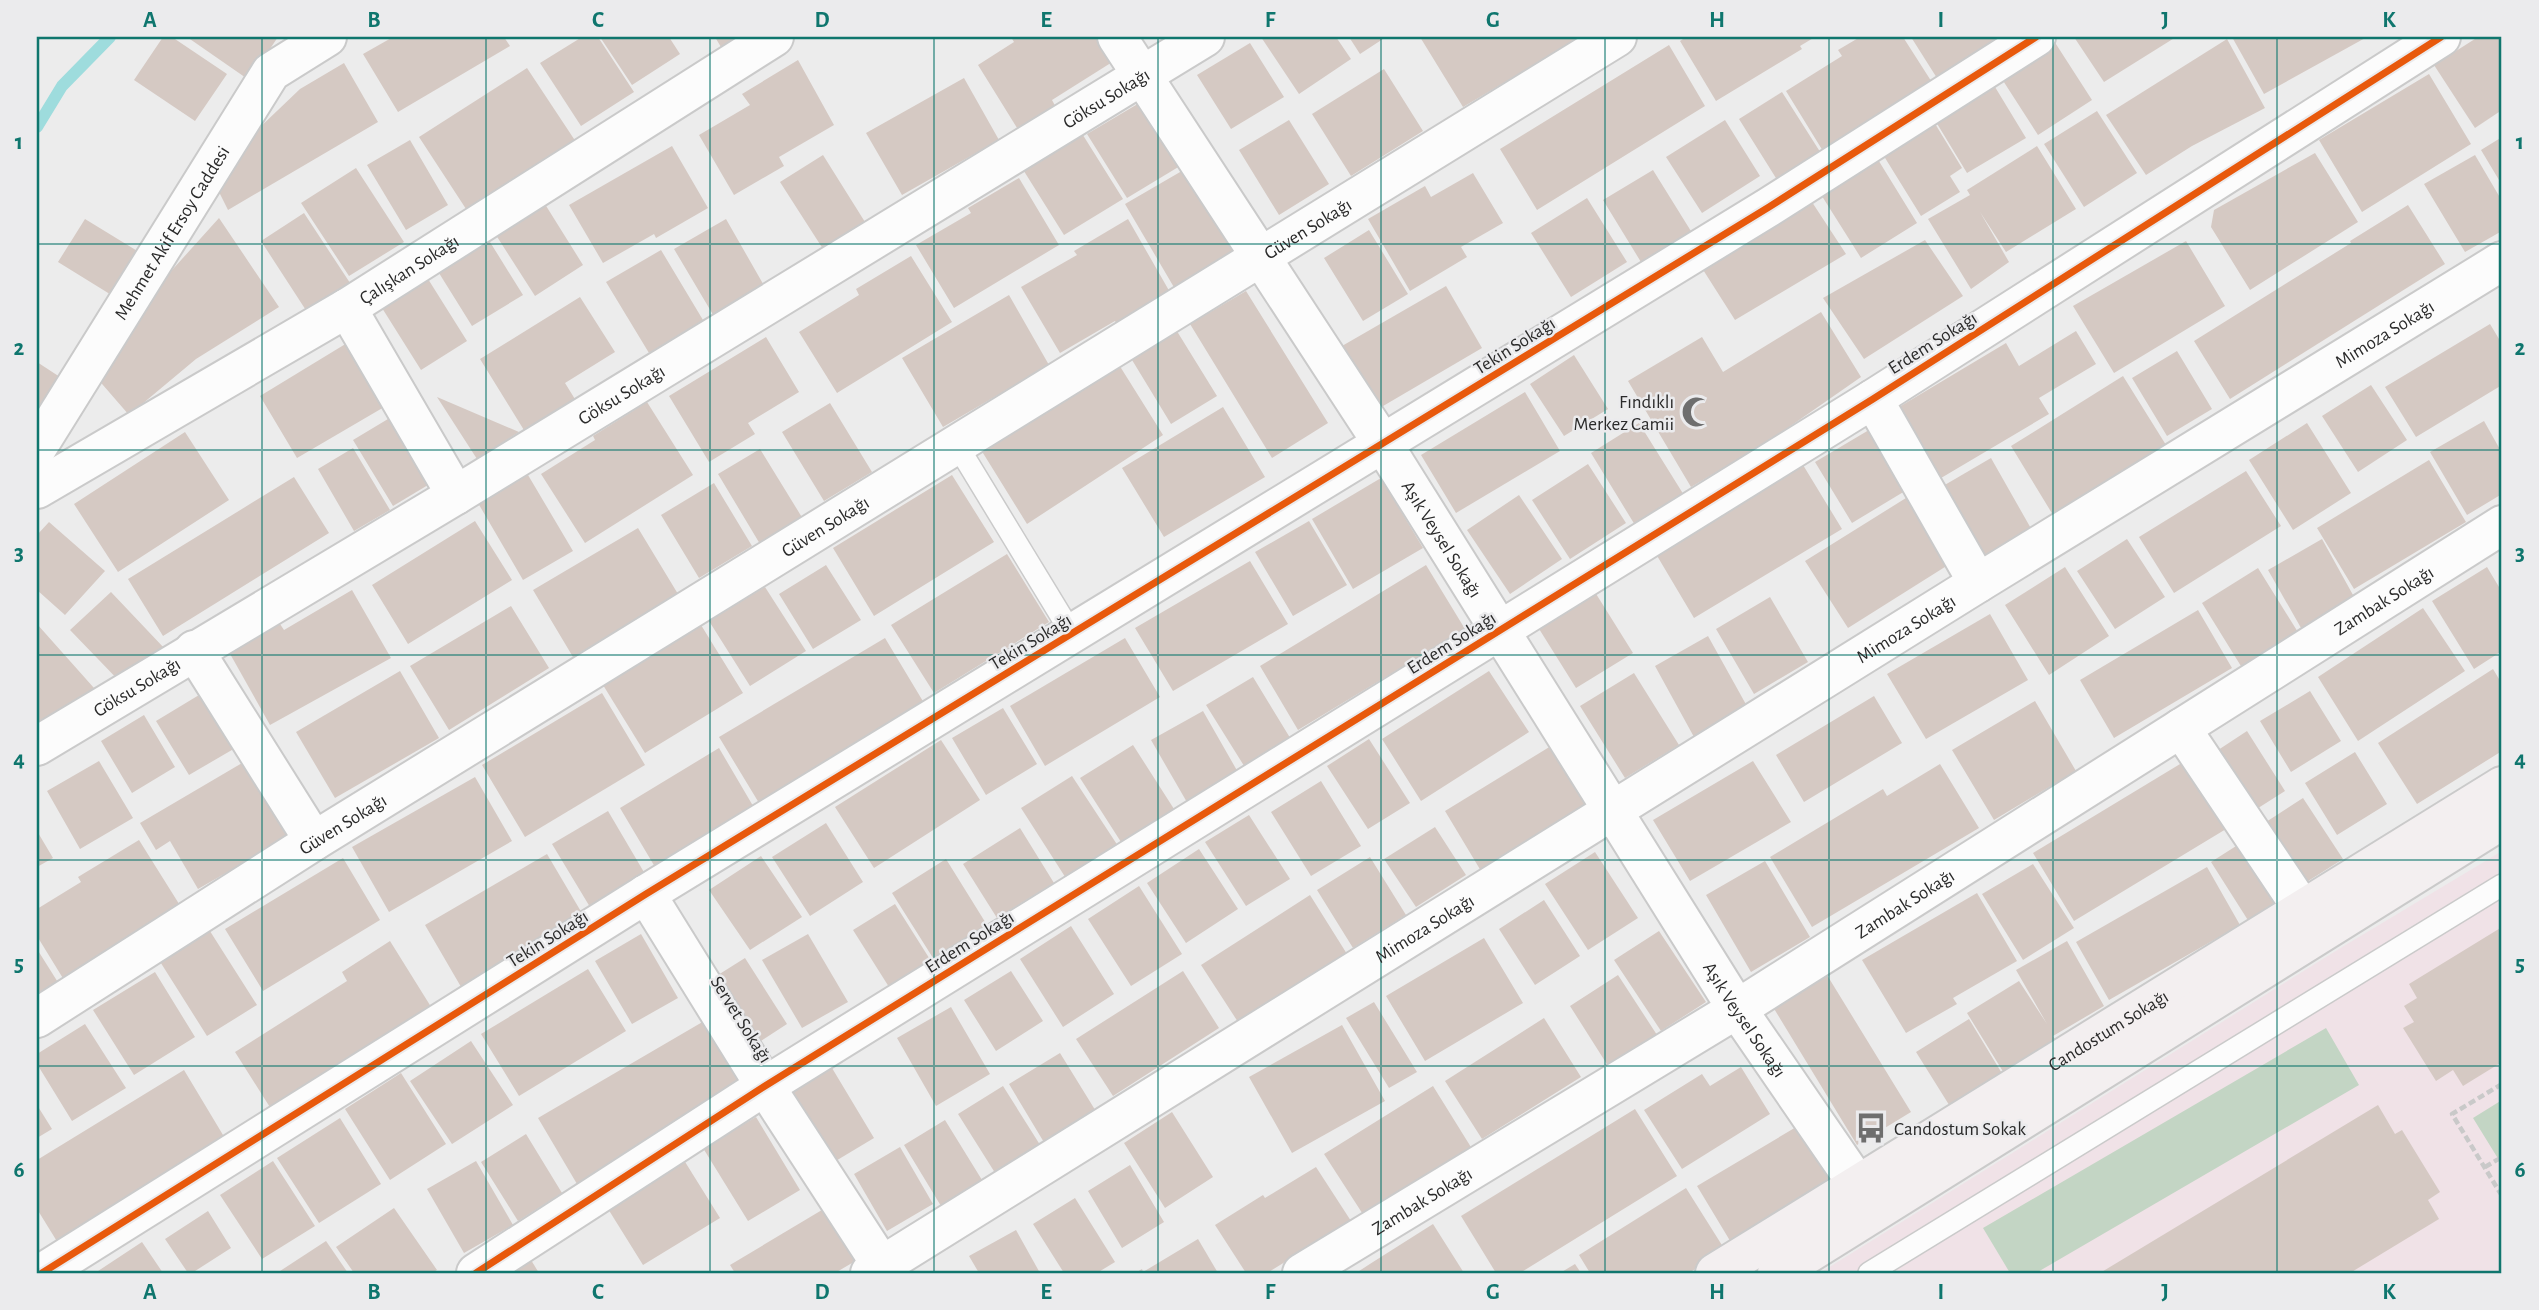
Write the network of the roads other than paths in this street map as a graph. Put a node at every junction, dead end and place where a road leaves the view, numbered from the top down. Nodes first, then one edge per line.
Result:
1 (327, 37) edge
2 (774, 37) edge
3 (1117, 37) edge
4 (1205, 37) edge
5 (1617, 37) edge
6 (2036, 37) edge
7 (2441, 37) edge
8 (1142, 76) junction
9 (1262, 258) junction
10 (2502, 261) edge
11 (347, 307) junction
12 (1872, 399) junction
13 (1383, 444) junction
14 (957, 445) junction
15 (37, 448) edge
16 (37, 489) edge
17 (456, 495) junction
18 (2502, 526) edge
19 (1978, 583) junction
20 (1498, 631) junction
21 (1072, 634) junction
22 (194, 650) junction
23 (2181, 728) junction
24 (37, 746) edge
25 (2502, 786) edge
26 (1612, 813) junction
27 (2502, 820) edge
28 (314, 841) junction
29 (2502, 886) edge
30 (646, 894) junction
31 (2302, 910) junction
32 (1737, 1009) junction
33 (37, 1018) edge
34 (765, 1086) junction
35 (1858, 1185) junction
36 (876, 1270) edge
37 (42, 1273) edge
38 (476, 1273) edge
39 (1302, 1273) edge
40 (1715, 1273) edge
41 (1777, 1273) edge
42 (1868, 1273) edge

1 - 15 street, Mehmet Akif Ersoy Caddesi
2 - 11 street, Çalışkan Sokağı
3 - 8 street, Aşık Veysel Sokağı
4 - 8 street, Göksu Sokağı
5 - 9 street, Güven Sokağı
6 - 13 street, Tekin Sokağı
7 - 12 street, Erdem Sokağı
8 - 9 street, Aşık Veysel Sokağı
8 - 17 street, Göksu Sokağı
9 - 13 street, Aşık Veysel Sokağı
9 - 14 street, Güven Sokağı
10 - 19 street, Mimoza Sokağı
11 - 16 street, Çalışkan Sokağı
11 - 17 street
12 - 19 street
12 - 20 street, Erdem Sokağı
13 - 20 street, Aşık Veysel Sokağı
13 - 21 street, Tekin Sokağı
14 - 21 lane
14 - 28 street, Güven Sokağı
17 - 22 street, Göksu Sokağı
18 - 23 street, Zambak Sokağı
19 - 26 street, Mimoza Sokağı
20 - 26 street, Aşık Veysel Sokağı
20 - 34 street, Erdem Sokağı
21 - 30 street, Tekin Sokağı
22 - 24 street, Göksu Sokağı
22 - 28 street
23 - 31 street
23 - 32 street, Zambak Sokağı
25 - 31 street, Candostum Sokağı
26 - 32 street, Aşık Veysel Sokağı
26 - 36 street, Mimoza Sokağı
27 - 41 street
28 - 33 street, Güven Sokağı
29 - 42 lane
30 - 34 street, Servet Sokağı
30 - 37 street, Tekin Sokağı
31 - 35 street, Candostum Sokağı
32 - 35 street, Aşık Veysel Sokağı
32 - 39 street, Zambak Sokağı
34 - 36 street, Servet Sokağı
34 - 38 street, Erdem Sokağı
35 - 40 street, Candostum Sokağı

